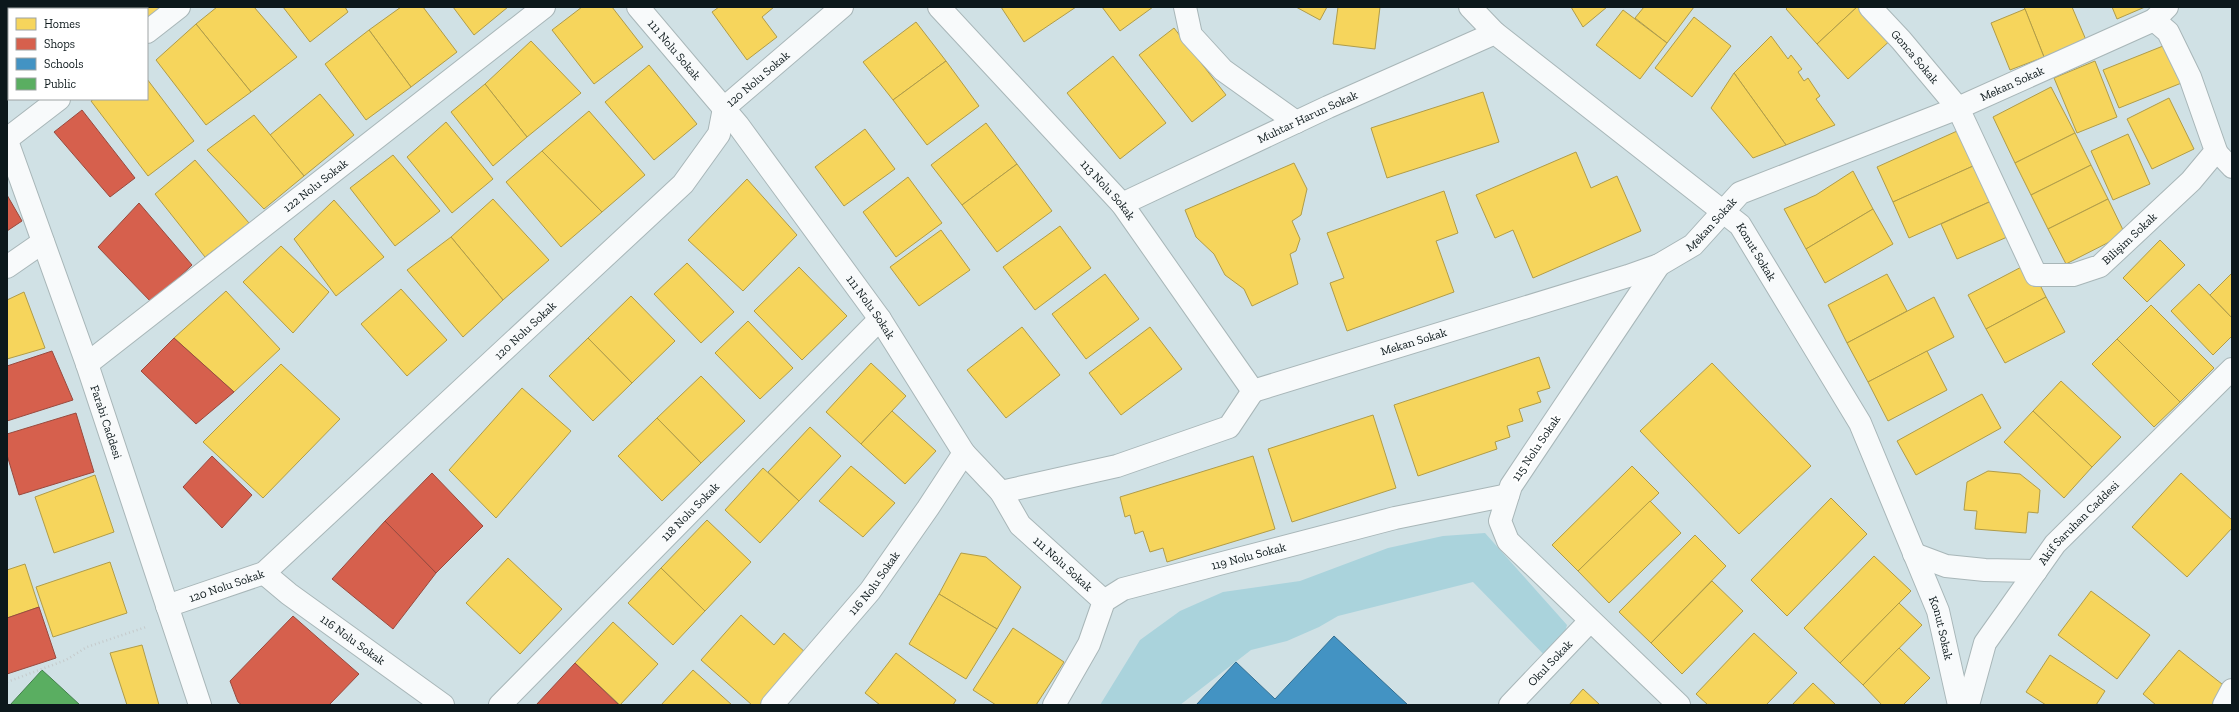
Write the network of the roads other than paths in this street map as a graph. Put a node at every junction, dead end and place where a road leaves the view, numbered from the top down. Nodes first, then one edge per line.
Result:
1 (179, 7) edge
2 (544, 7) edge
3 (638, 7) edge
4 (842, 7) edge
5 (939, 7) edge
6 (1185, 7) edge
7 (1470, 7) edge
8 (1870, 7) edge
9 (2161, 14) edge
10 (148, 31) edge
11 (1496, 34) junction
12 (58, 100) edge
13 (724, 108) junction
14 (1958, 108) junction
15 (1296, 122) junction
16 (7, 140) edge
17 (2216, 151) junction
18 (2232, 168) edge
19 (1122, 204) junction
20 (1724, 211) junction
21 (43, 242) junction
22 (1659, 265) junction
23 (7, 267) edge
24 (880, 319) junction
25 (87, 364) junction
26 (2232, 369) edge
27 (1253, 391) junction
28 (964, 453) junction
29 (1002, 492) junction
30 (1508, 495) junction
31 (1914, 554) junction
32 (2036, 571) junction
33 (264, 573) junction
34 (1104, 602) junction
35 (167, 606) junction
36 (1590, 621) junction
37 (2232, 690) edge
38 (200, 705) edge
39 (443, 705) edge
40 (500, 705) edge
41 (772, 705) edge
42 (1054, 705) edge
43 (1510, 705) edge
44 (1680, 705) edge
45 (1959, 705) edge
46 (1968, 705) edge
47 (2224, 705) edge

1 - 10 street
2 - 25 street, 122 Nolu Sokak
3 - 13 street, 111 Nolu Sokak
4 - 13 street, 120 Nolu Sokak
5 - 19 street, 113 Nolu Sokak
6 - 15 street
7 - 11 street, Konut Sokak
8 - 14 street, Gonca Sokak
9 - 14 street, Mekan Sokak
9 - 17 street
11 - 15 street, Muhtar Harun Sokak
11 - 20 street, Konut Sokak
12 - 16 street
13 - 24 street, 111 Nolu Sokak
13 - 33 street, 120 Nolu Sokak
14 - 17 street, Bilişim Sokak
14 - 20 street, Mekan Sokak
15 - 19 street, Muhtar Harun Sokak
16 - 21 street, Farabi Caddesi
17 - 18 street
19 - 27 street, 113 Nolu Sokak
20 - 22 street, Mekan Sokak
20 - 31 street, Konut Sokak
21 - 23 street
21 - 25 street, Farabi Caddesi
22 - 27 street, Mekan Sokak
22 - 30 street, 115 Nolu Sokak
24 - 28 street, 111 Nolu Sokak
24 - 40 street, 118 Nolu Sokak
25 - 35 street, Farabi Caddesi
26 - 32 street, Akif Saruhan Caddesi
27 - 29 street
28 - 29 street, 111 Nolu Sokak
28 - 41 street, 116 Nolu Sokak
29 - 34 street, 111 Nolu Sokak
30 - 34 street, 119 Nolu Sokak
30 - 36 street, 115 Nolu Sokak
31 - 32 street
31 - 45 street, Konut Sokak
32 - 46 street, Akif Saruhan Caddesi
33 - 35 street, 120 Nolu Sokak
33 - 39 street, 116 Nolu Sokak
34 - 42 street
35 - 38 street, Farabi Caddesi
36 - 43 street, Okul Sokak
36 - 44 street, 115 Nolu Sokak
37 - 47 street

